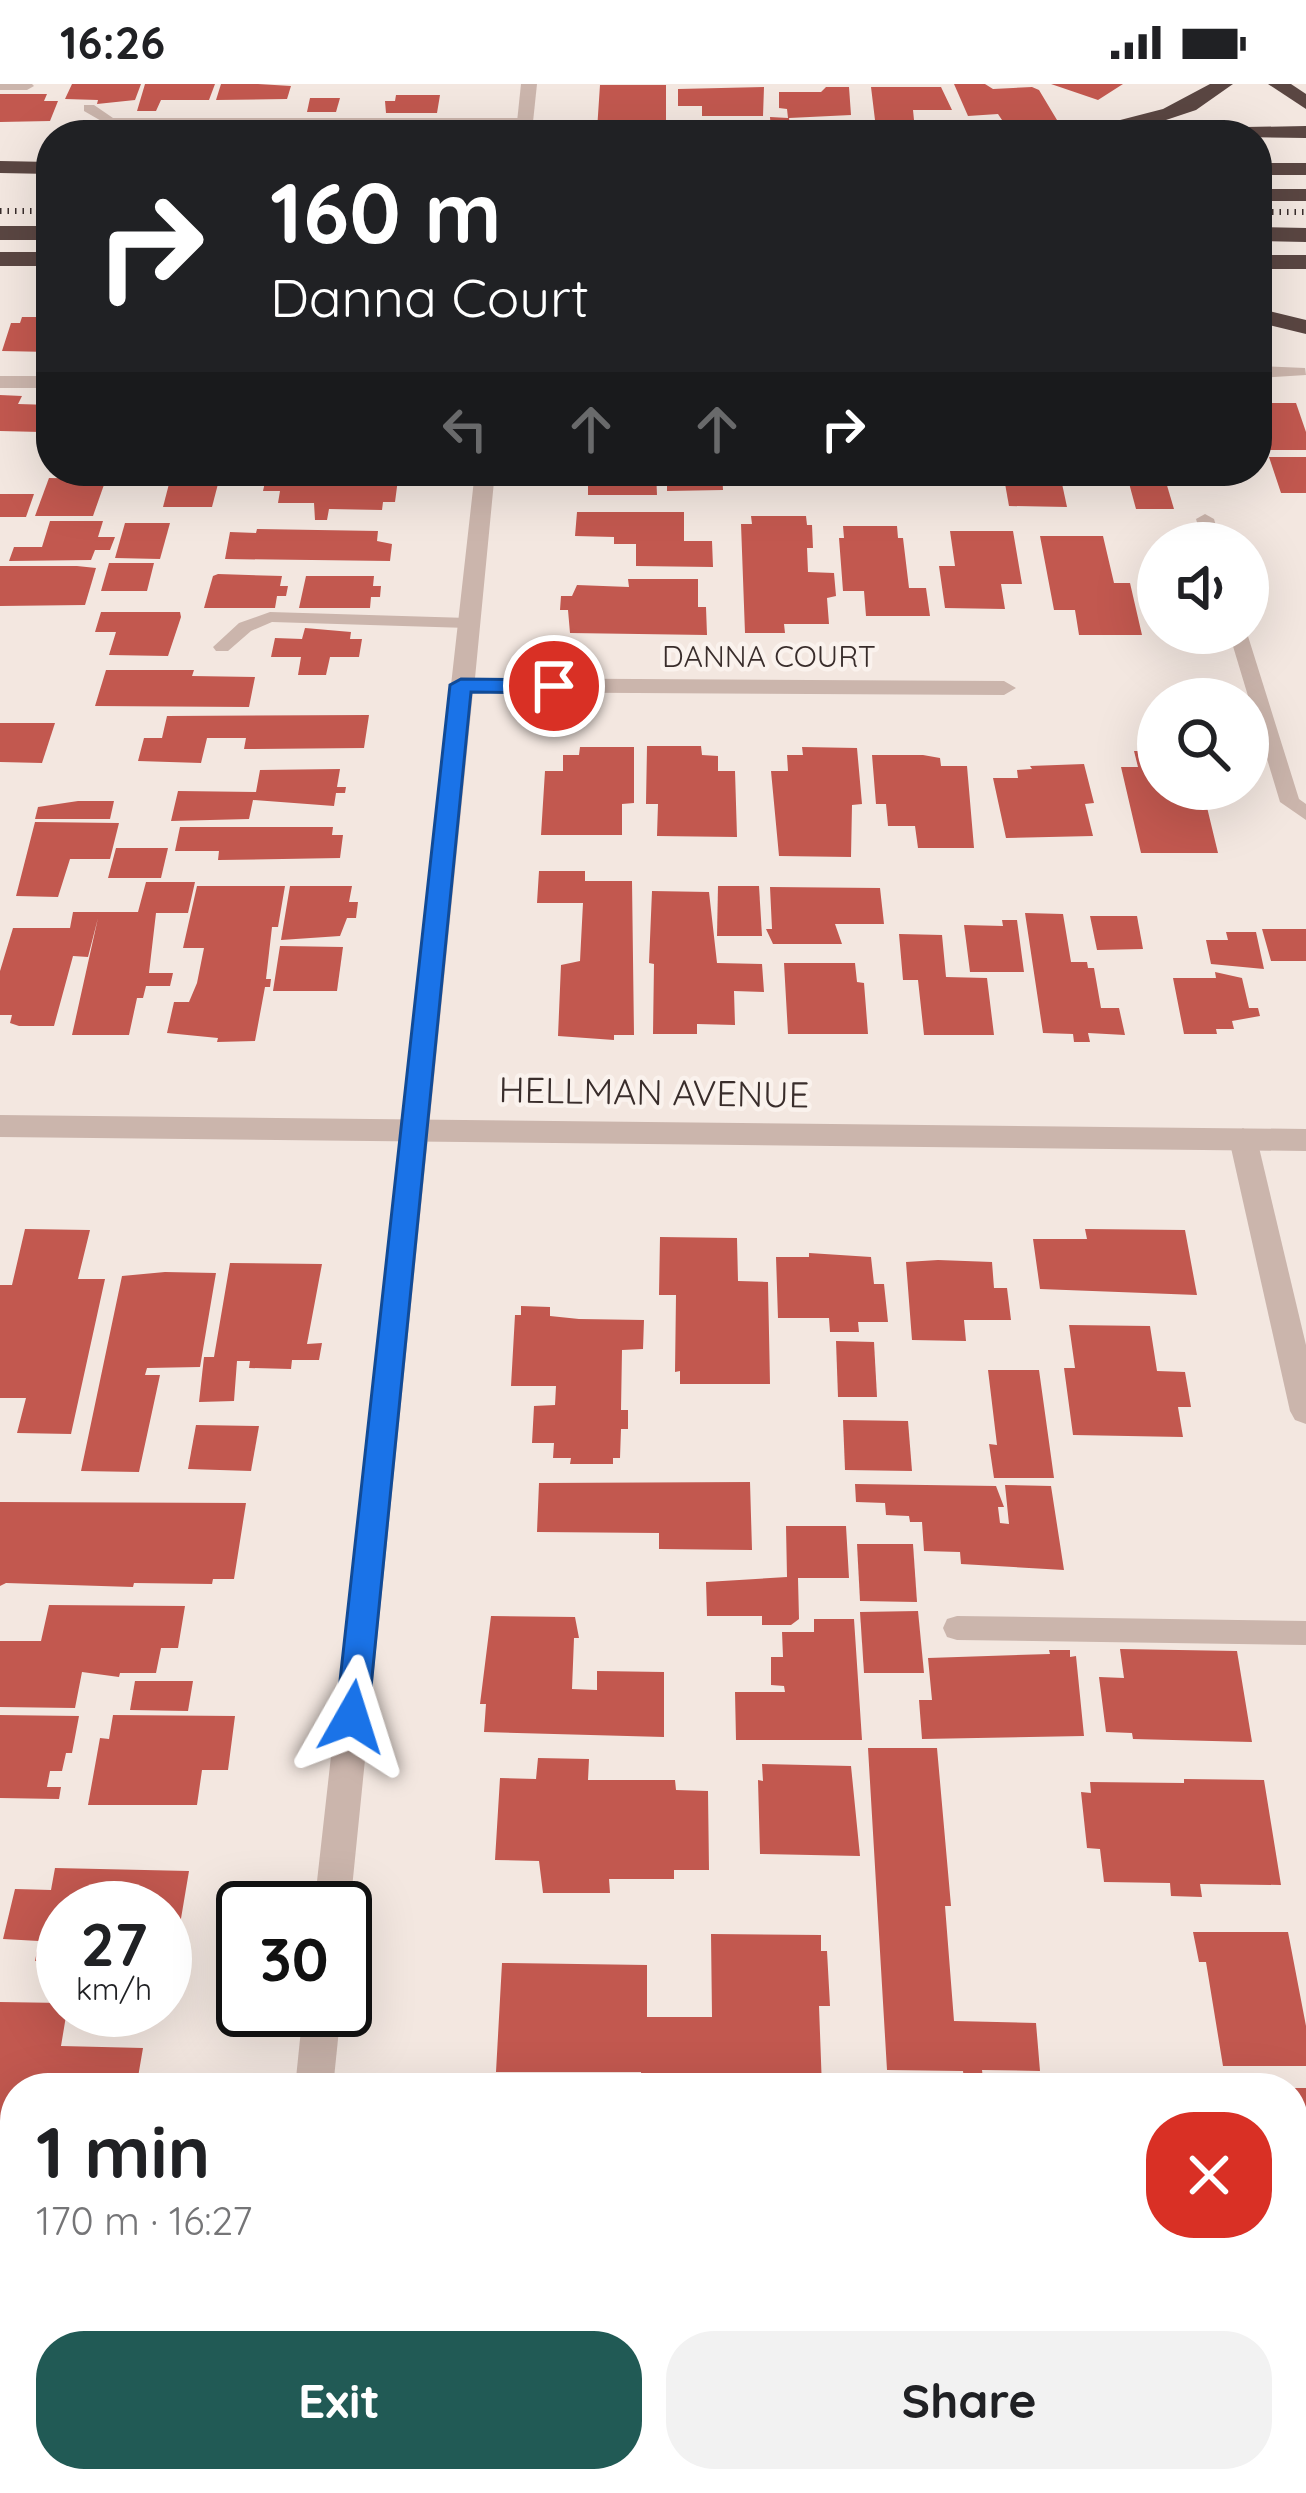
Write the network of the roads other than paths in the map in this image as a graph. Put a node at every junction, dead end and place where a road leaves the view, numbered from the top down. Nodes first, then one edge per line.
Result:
1 (529, 84) edge
2 (1223, 84) edge
3 (1278, 84) edge
4 (0, 86) edge
5 (27, 86) edge
6 (1306, 103) edge
7 (89, 109) dead end
8 (107, 120) edge
9 (525, 120) edge
10 (1156, 120) edge
11 (1306, 132) edge
12 (1272, 133) edge
13 (0, 167) edge
14 (36, 168) edge
15 (1306, 169) edge
16 (1272, 170) edge
17 (1272, 195) edge
18 (1306, 196) edge
19 (0, 233) edge
20 (36, 233) edge
21 (1272, 234) edge
22 (1306, 235) edge
23 (0, 259) edge
24 (36, 259) edge
25 (1272, 262) edge
26 (1306, 262) edge
27 (1272, 303) edge
28 (1306, 304) edge
29 (1272, 319) edge
30 (1306, 327) edge
31 (1272, 372) edge
32 (1298, 372) dead end
33 (0, 382) edge
34 (36, 382) edge
35 (483, 486) edge
36 (1205, 519) dead end
37 (1206, 522) edge
38 (468, 623) junction
39 (222, 647) dead end
40 (1244, 654) edge
41 (461, 685) junction
42 (1004, 688) dead end
43 (1306, 814) edge
44 (0, 1126) edge
45 (412, 1128) junction
46 (1243, 1139) junction
47 (1306, 1140) edge
48 (1306, 1411) edge
49 (957, 1628) dead end
50 (1306, 1633) edge
51 (335, 1881) edge
52 (319, 2037) edge
53 (316, 2073) edge

1 - 9 street
2 - 10 highway
3 - 6 highway
4 - 5 lane
7 - 8 lane
11 - 12 highway
13 - 14 highway
15 - 16 highway
17 - 18 highway
19 - 20 highway
21 - 22 highway
23 - 24 highway
25 - 26 highway
27 - 28 highway
29 - 30 highway
31 - 32 street
33 - 34 street
35 - 38 street
36 - 37 lane
38 - 39 lane
38 - 41 street
40 - 43 lane
41 - 42 street, DANNA COURT
41 - 45 street
44 - 45 street, HELLMAN AVENUE
45 - 46 street, HELLMAN AVENUE
45 - 51 street
46 - 47 street, HELLMAN AVENUE
46 - 48 street
49 - 50 lane
52 - 53 street

